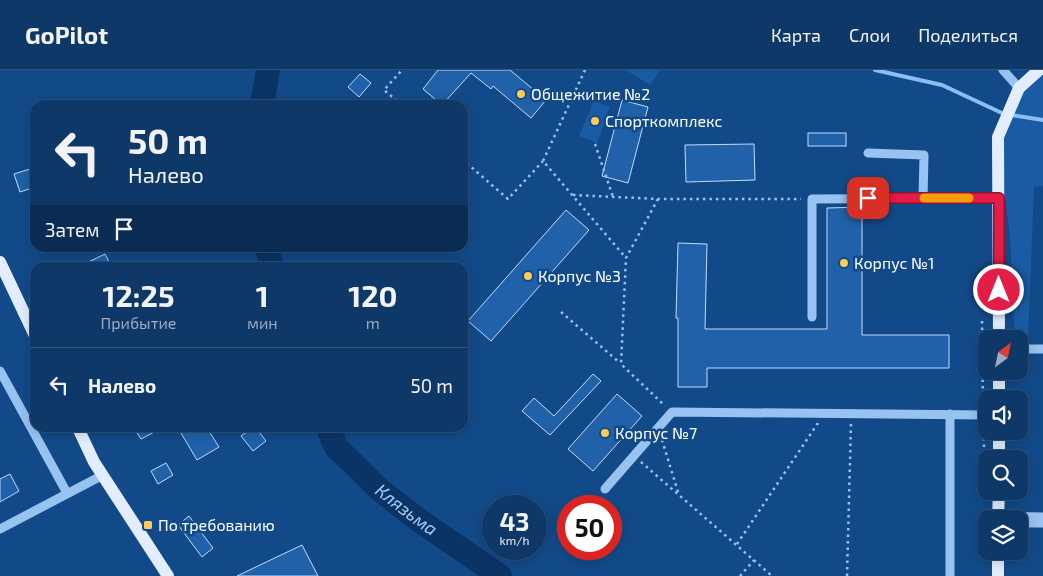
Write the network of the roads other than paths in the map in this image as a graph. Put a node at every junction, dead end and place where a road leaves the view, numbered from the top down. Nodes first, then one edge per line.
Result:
1 (1002, 70) edge
2 (1037, 71) edge
3 (1020, 88) junction
4 (868, 152) dead end
5 (924, 198) junction
6 (999, 198) junction
7 (0, 262) edge
8 (812, 317) dead end
9 (30, 325) edge
10 (999, 330) edge
11 (1028, 349) edge
12 (1043, 349) edge
13 (0, 371) edge
14 (950, 414) junction
15 (978, 415) edge
16 (30, 425) edge
17 (34, 432) edge
18 (80, 432) edge
19 (103, 475) junction
20 (605, 489) dead end
21 (68, 493) junction
22 (1028, 517) edge
23 (1043, 517) edge
24 (1028, 523) edge
25 (1043, 523) edge
26 (0, 530) edge
27 (998, 560) edge
28 (168, 576) edge
29 (950, 576) edge
30 (998, 576) edge

1 - 3 street
2 - 3 main road
3 - 6 main road
4 - 5 street
5 - 6 street
5 - 8 street
6 - 10 main road
7 - 9 main road
11 - 12 street
13 - 16 street
14 - 15 street
14 - 20 street
14 - 29 street
17 - 21 street
18 - 19 main road
19 - 21 street
19 - 28 main road
21 - 26 street
22 - 23 street
24 - 25 street
27 - 30 main road

